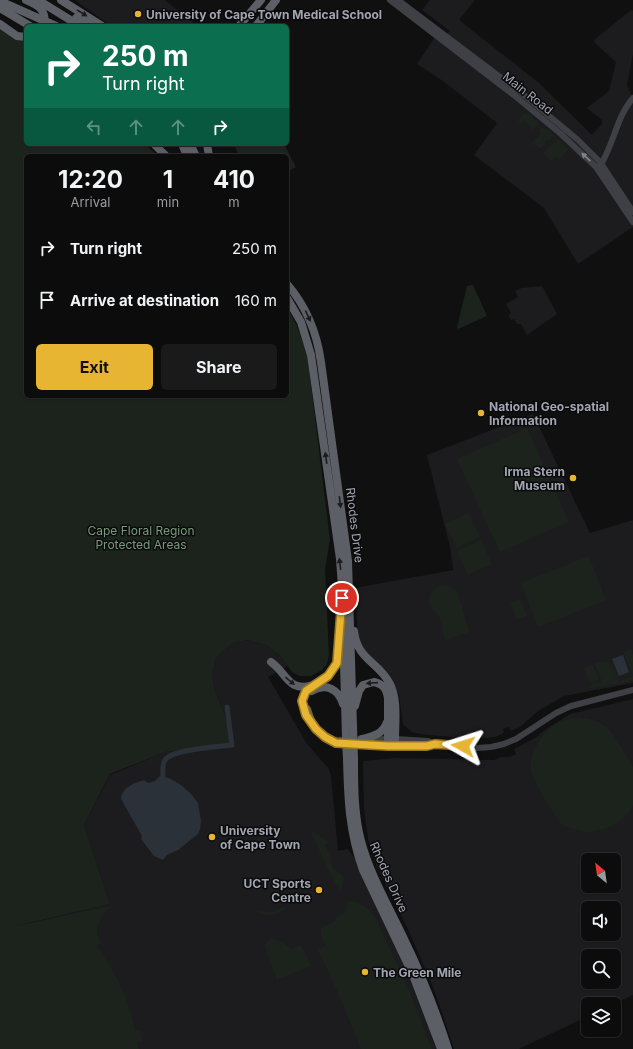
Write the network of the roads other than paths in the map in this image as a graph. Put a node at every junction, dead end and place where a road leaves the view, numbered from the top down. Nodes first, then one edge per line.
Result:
1 (0, 0) edge
2 (11, 0) edge
3 (26, 0) edge
4 (38, 0) edge
5 (48, 0) edge
6 (61, 0) edge
7 (261, 0) edge
8 (266, 0) edge
9 (276, 0) edge
10 (390, 0) edge
11 (398, 0) edge
12 (0, 8) edge
13 (0, 24) edge
14 (27, 24) edge
15 (44, 24) edge
16 (53, 24) edge
17 (53, 24) edge
18 (77, 24) edge
19 (86, 24) edge
20 (99, 24) edge
21 (241, 24) edge
22 (248, 24) edge
23 (258, 24) edge
24 (426, 25) junction
25 (24, 37) edge
26 (633, 98) edge
27 (156, 146) edge
28 (164, 154) edge
29 (600, 167) junction
30 (627, 207) junction
31 (633, 212) edge
32 (633, 222) edge
33 (289, 286) edge
34 (289, 301) edge
35 (346, 600) junction
36 (271, 662) dead end
37 (315, 684) junction
38 (633, 690) edge
39 (306, 715) joint
40 (349, 715) junction
41 (388, 716) junction
42 (312, 724) junction
43 (362, 739) junction
44 (391, 739) junction
45 (330, 740) junction
46 (435, 744) junction
47 (350, 759) junction
48 (441, 1049) edge
49 (448, 1049) edge

1 - 17 highway
2 - 16 highway
3 - 15 highway, bridge
4 - 18 highway
5 - 19 highway
6 -> 20 highway
7 - 21 highway
8 - 22 highway
9 - 23 highway
10 - 24 main road, Main Road
11 - 24 main road, Main Road
12 - 14 highway
13 - 25 highway
24 - 29 main road, Main Road
26 - 29 main road
27 - 28 highway
29 - 30 main road, Main Road
30 - 31 main road, Main Road
30 - 32 main road, Main Road
33 -> 35 highway, Rhodes Drive
35 -> 34 highway, Rhodes Drive
35 - 37 highway
35 - 40 highway, Rhodes Drive
35 - 44 highway
36 -> 37 highway
37 - 39 highway
38 - 46 main road
39 - 42 main road
41 -> 40 highway
40 - 42 highway
40 - 47 highway, Rhodes Drive, bridge
41 - 43 highway
41 - 44 highway
42 - 45 main road
43 - 44 main road
43 - 45 main road
44 - 46 main road
45 - 46 main road
47 - 48 highway, Rhodes Drive
47 - 49 highway, Rhodes Drive

